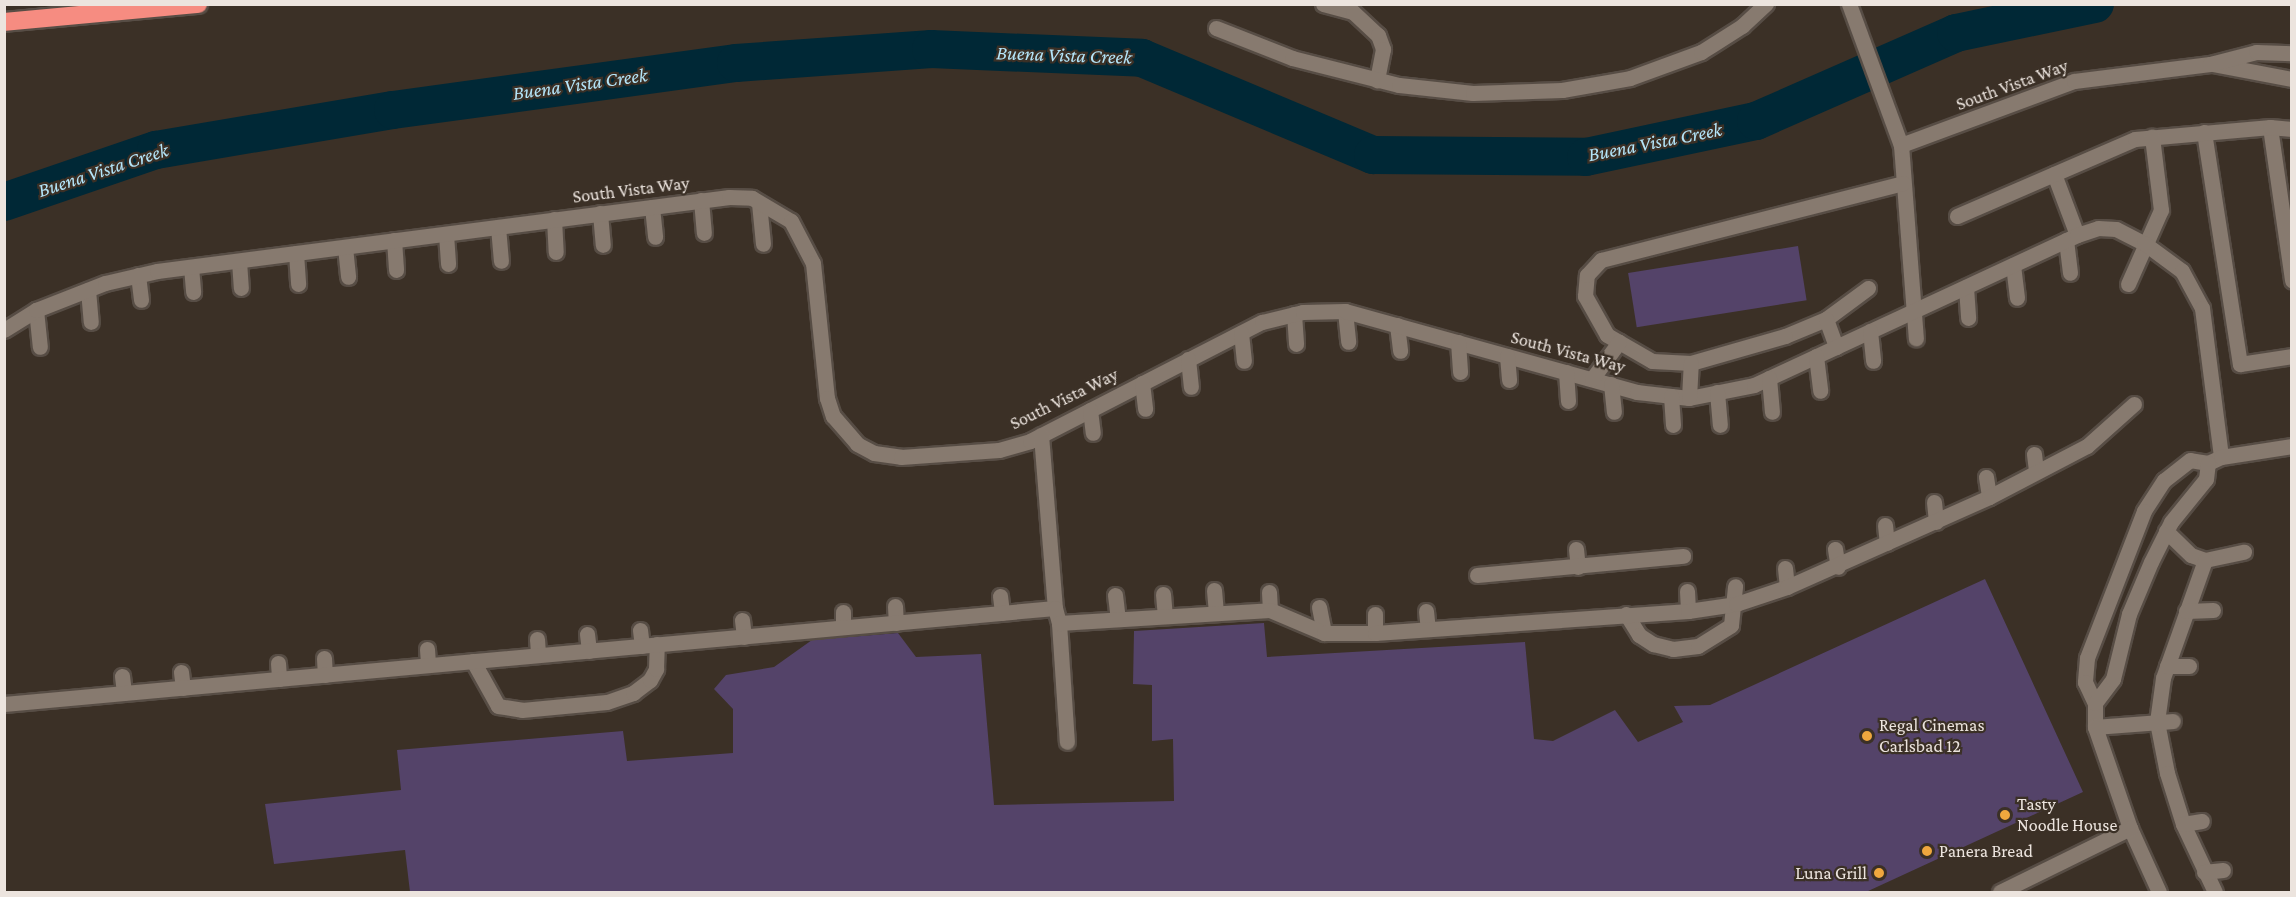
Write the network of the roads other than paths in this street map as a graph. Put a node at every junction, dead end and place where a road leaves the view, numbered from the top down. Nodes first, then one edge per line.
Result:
1 (198, 4) edge
2 (1323, 4) edge
3 (1766, 4) edge
4 (1849, 4) edge
5 (10, 22) edge
6 (1216, 28) dead end
7 (2292, 53) edge
8 (2210, 64) junction
9 (2292, 79) edge
10 (1377, 80) junction
11 (2270, 127) junction
12 (2292, 129) edge
13 (2204, 132) junction
14 (2152, 138) junction
15 (1901, 145) junction
16 (2054, 174) junction
17 (1903, 183) junction
18 (701, 200) junction
19 (759, 202) junction
20 (652, 207) junction
21 (600, 213) junction
22 (1957, 216) dead end
23 (554, 219) junction
24 (498, 227) junction
25 (704, 233) dead end
26 (446, 234) junction
27 (655, 237) dead end
28 (2071, 238) junction
29 (394, 240) junction
30 (2144, 243) junction
31 (763, 244) dead end
32 (603, 246) dead end
33 (345, 247) junction
34 (556, 252) dead end
35 (296, 254) junction
36 (239, 261) junction
37 (501, 261) dead end
38 (448, 264) dead end
39 (2013, 265) junction
40 (191, 267) junction
41 (396, 270) dead end
42 (2070, 273) dead end
43 (138, 276) junction
44 (348, 277) dead end
45 (2292, 280) edge
46 (298, 284) dead end
47 (2128, 284) dead end
48 (1966, 287) junction
49 (241, 288) dead end
50 (1868, 288) dead end
51 (88, 290) junction
52 (193, 292) dead end
53 (2017, 298) dead end
54 (141, 300) dead end
55 (36, 310) junction
56 (1345, 311) junction
57 (1913, 311) junction
58 (1294, 314) junction
59 (1968, 318) dead end
60 (1826, 319) junction
61 (91, 322) dead end
62 (1397, 325) junction
63 (4, 330) edge
64 (1870, 331) junction
65 (1241, 333) junction
66 (1916, 338) dead end
67 (1348, 342) dead end
68 (1458, 342) junction
69 (1619, 342) junction
70 (1296, 344) dead end
71 (40, 347) dead end
72 (1836, 347) junction
73 (1400, 351) dead end
74 (1507, 356) junction
75 (1816, 356) junction
76 (2292, 356) edge
77 (1188, 359) junction
78 (1244, 361) dead end
79 (1873, 361) dead end
80 (1691, 363) junction
81 (1460, 372) dead end
82 (1566, 372) junction
83 (1769, 378) junction
84 (1592, 379) junction
85 (1509, 380) dead end
86 (1142, 383) junction
87 (1611, 384) junction
88 (1191, 387) dead end
89 (1820, 391) dead end
90 (1717, 392) junction
91 (1671, 396) junction
92 (1689, 398) junction
93 (1568, 401) dead end
94 (2134, 404) dead end
95 (1145, 409) dead end
96 (1090, 410) junction
97 (1614, 412) dead end
98 (1772, 412) dead end
99 (1673, 425) dead end
100 (1720, 425) dead end
101 (2085, 431) dead end
102 (1093, 433) dead end
103 (1041, 435) junction
104 (2087, 446) junction
105 (2292, 446) edge
106 (2034, 454) dead end
107 (2215, 460) junction
108 (2036, 471) junction
109 (1986, 477) dead end
110 (1989, 497) junction
111 (1934, 502) dead end
112 (1936, 522) junction
113 (1885, 525) dead end
114 (2166, 531) junction
115 (1887, 543) junction
116 (1576, 549) dead end
117 (1836, 549) dead end
118 (2244, 552) dead end
119 (1683, 556) dead end
120 (2205, 560) junction
121 (1578, 567) junction
122 (1838, 567) junction
123 (1785, 568) dead end
124 (1478, 575) dead end
125 (1735, 586) dead end
126 (1787, 587) junction
127 (1214, 590) dead end
128 (1687, 591) dead end
129 (1269, 592) dead end
130 (1163, 594) dead end
131 (1114, 595) dead end
132 (1000, 596) dead end
133 (1736, 604) junction
134 (894, 606) dead end
135 (1319, 607) dead end
136 (1270, 610) junction
137 (2213, 610) dead end
138 (1216, 611) junction
139 (1426, 611) dead end
140 (1481, 611) dead end
141 (1688, 611) junction
142 (2186, 611) junction
143 (1002, 613) junction
144 (1375, 614) dead end
145 (1626, 614) junction
146 (1165, 615) junction
147 (1057, 616) junction
148 (1118, 619) junction
149 (742, 620) dead end
150 (896, 623) junction
151 (1483, 627) junction
152 (1428, 629) junction
153 (1324, 633) junction
154 (1375, 633) junction
155 (587, 634) dead end
156 (744, 636) junction
157 (537, 639) dead end
158 (646, 640) junction
159 (427, 649) dead end
160 (589, 651) junction
161 (380, 653) dead end
162 (538, 655) junction
163 (478, 656) junction
164 (324, 658) dead end
165 (278, 663) dead end
166 (428, 665) junction
167 (2167, 666) junction
168 (2189, 666) dead end
169 (381, 670) junction
170 (325, 675) junction
171 (122, 676) dead end
172 (279, 679) junction
173 (73, 682) dead end
174 (124, 693) junction
175 (75, 698) junction
176 (2095, 703) junction
177 (4, 704) edge
178 (2173, 721) dead end
179 (2157, 722) junction
180 (2095, 727) junction
181 (1067, 742) dead end
182 (2183, 770) dead end
183 (2167, 773) junction
184 (2202, 821) dead end
185 (2183, 824) junction
186 (2130, 828) junction
187 (2223, 870) dead end
188 (2204, 872) junction
189 (2001, 892) edge
190 (2159, 892) edge
191 (2215, 892) edge

1 - 5 highway
2 - 10 street
3 - 10 street
4 - 15 street
6 - 10 street
7 - 8 street, South Vista Way
8 - 9 street, South Vista Way
8 - 15 street, South Vista Way
11 - 12 street
11 - 13 street
11 - 45 street
13 - 14 street
13 - 76 street
14 - 16 street
14 - 30 street
15 - 17 street
16 - 22 street
16 - 28 street
17 - 57 street
17 - 69 street
18 - 19 street, South Vista Way
18 - 20 street, South Vista Way
18 - 25 street
19 - 31 street
19 - 103 street, South Vista Way
20 - 21 street, South Vista Way
20 - 27 street
21 - 23 street, South Vista Way
21 - 32 street
23 - 24 street, South Vista Way
23 - 34 street
24 - 26 street, South Vista Way
24 - 37 street
26 - 29 street, South Vista Way
26 - 38 street
28 - 30 street, South Vista Way
28 - 39 street, South Vista Way
28 - 42 street
29 - 33 street, South Vista Way
29 - 41 street
30 - 47 street
30 - 107 street, South Vista Way
33 - 35 street, South Vista Way
33 - 44 street
35 - 36 street, South Vista Way
35 - 46 street
36 - 40 street, South Vista Way
36 - 49 street
39 - 48 street, South Vista Way
39 - 53 street
40 - 43 street, South Vista Way
40 - 52 street
43 - 51 street, South Vista Way
43 - 54 street
48 - 57 street, South Vista Way
48 - 59 street
50 - 60 street
51 - 55 street, South Vista Way
51 - 61 street
55 - 63 street, South Vista Way
55 - 71 street
56 - 58 street, South Vista Way
56 - 62 street, South Vista Way
56 - 67 street
57 - 64 street, South Vista Way
57 - 66 street
58 - 65 street, South Vista Way
58 - 70 street
60 - 72 street
60 - 80 street
62 - 68 street, South Vista Way
62 - 73 street
64 - 72 street, South Vista Way
64 - 79 street
65 - 77 street, South Vista Way
65 - 78 street
68 - 74 street, South Vista Way
68 - 81 street
69 - 80 street
69 - 84 street
72 - 75 street, South Vista Way
74 - 82 street, South Vista Way
74 - 85 street
75 - 83 street, South Vista Way
75 - 89 street
77 - 86 street, South Vista Way
77 - 88 street
80 - 92 street
82 - 84 street, South Vista Way
82 - 93 street
83 - 90 street, South Vista Way
83 - 98 street
84 - 87 street, South Vista Way
86 - 95 street
86 - 96 street, South Vista Way
87 - 91 street, South Vista Way
87 - 97 street
90 - 92 street, South Vista Way
90 - 100 street
91 - 92 street, South Vista Way
91 - 99 street
94 - 104 street
96 - 102 street
96 - 103 street, South Vista Way
101 - 104 street
103 - 147 street
104 - 108 street
105 - 107 street
106 - 108 street
107 - 114 street
107 - 176 street
108 - 110 street
109 - 110 street
110 - 112 street
111 - 112 street
112 - 115 street
113 - 115 street
114 - 120 street
114 - 176 street
115 - 122 street
116 - 121 street
117 - 122 street
118 - 120 street
119 - 121 street
120 - 142 street
121 - 124 street
122 - 126 street
123 - 126 street
125 - 133 street
126 - 133 street
127 - 138 street
128 - 141 street
129 - 136 street
130 - 146 street
131 - 148 street
132 - 143 street
133 - 141 street
133 - 145 street
134 - 150 street
135 - 153 street
136 - 138 street
136 - 153 street
137 - 142 street
138 - 146 street
139 - 152 street
140 - 151 street
141 - 145 street
142 - 167 street
143 - 147 street
143 - 150 street
144 - 154 street
145 - 151 street
146 - 148 street
147 - 148 street
147 - 181 street
149 - 156 street
150 - 156 street
151 - 152 street
152 - 154 street
153 - 154 street
155 - 160 street
156 - 158 street
157 - 162 street
158 - 160 street
158 - 163 street
159 - 166 street
160 - 162 street
161 - 169 street
162 - 163 street
163 - 166 street
164 - 170 street
165 - 172 street
166 - 169 street
167 - 168 street
167 - 179 street
169 - 170 street
170 - 172 street
171 - 174 street
172 - 174 street
173 - 175 street
174 - 175 street
175 - 177 street
176 - 180 street
178 - 179 street
179 - 180 street
179 - 183 street
180 - 186 street
182 - 183 street
183 - 185 street
184 - 185 street
185 - 188 street
186 - 189 street
186 - 190 street
187 - 188 street
188 - 191 street

